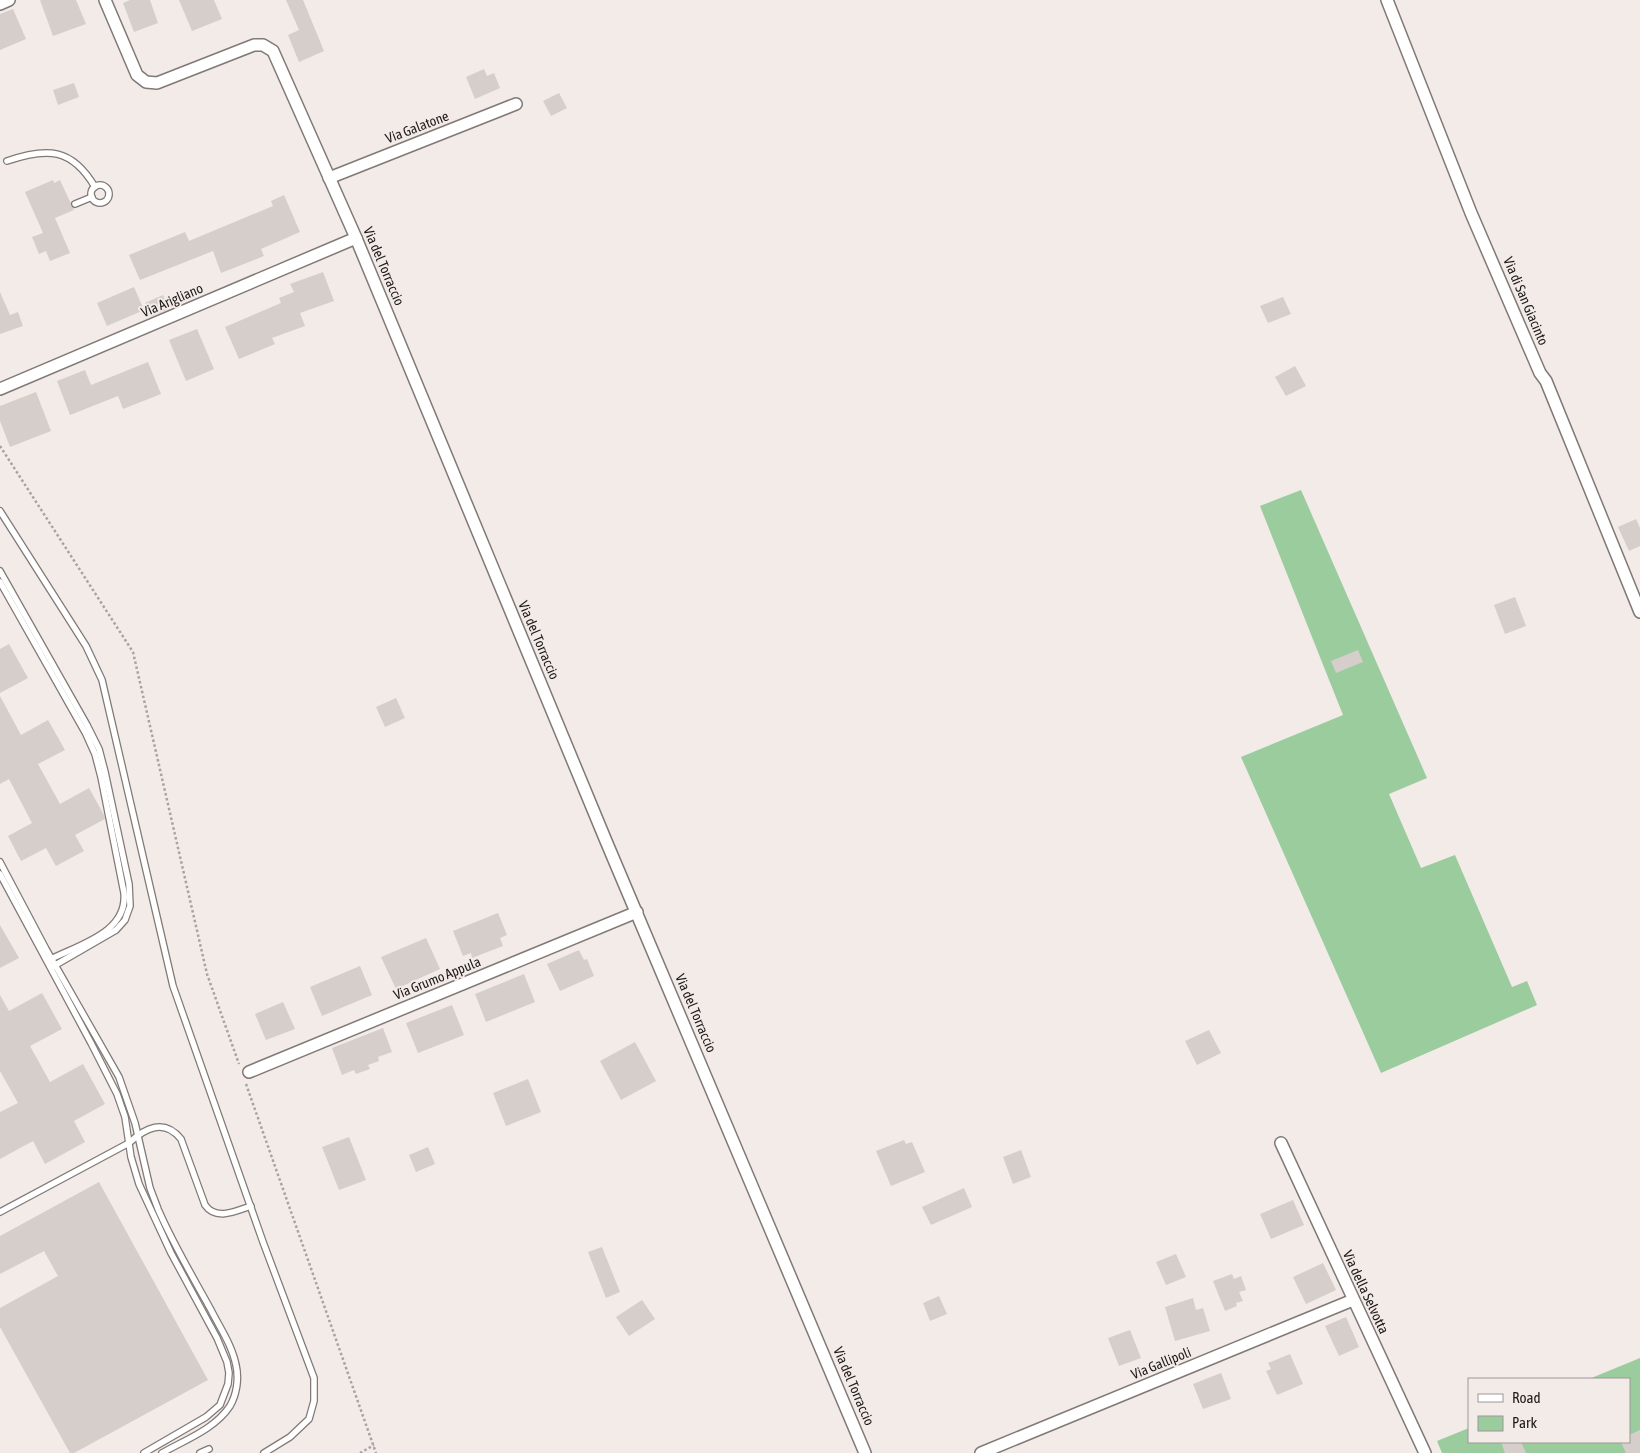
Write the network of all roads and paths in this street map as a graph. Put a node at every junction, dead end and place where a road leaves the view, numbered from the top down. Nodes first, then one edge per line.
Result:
1 (9, 0) edge
2 (105, 0) edge
3 (1387, 0) edge
4 (0, 4) edge
5 (516, 104) dead end
6 (7, 161) dead end
7 (329, 178) junction
8 (95, 187) junction
9 (92, 197) junction
10 (75, 204) dead end
11 (356, 238) junction
12 (0, 389) edge
13 (0, 446) edge
14 (0, 511) edge
15 (0, 571) edge
16 (0, 582) edge
17 (1640, 612) edge
18 (0, 862) edge
19 (0, 874) edge
20 (637, 912) junction
21 (51, 963) junction
22 (245, 1073) junction
23 (138, 1134) junction
24 (129, 1143) junction
25 (1281, 1143) dead end
26 (251, 1206) junction
27 (0, 1212) edge
28 (1354, 1300) junction
29 (374, 1445) junction
30 (209, 1449) dead end
31 (144, 1453) edge
32 (162, 1453) edge
33 (200, 1453) edge
34 (264, 1453) edge
35 (360, 1453) edge
36 (376, 1453) edge
37 (865, 1453) edge
38 (981, 1453) edge
39 (1425, 1453) edge

1 - 4 street
2 - 7 street, Via del Torraccio
3 - 17 street, Via di San Giacinto
5 - 7 street, Via Galatone
6 - 8 lane
7 - 11 street, Via del Torraccio
8 - 9 lane
8 - 9 lane
9 - 10 lane
11 - 12 street, Via Arigliano
11 - 20 street, Via del Torraccio
13 - 22 path
14 - 26 lane
15 - 21 lane
16 - 21 lane
18 - 21 lane
19 - 21 lane
20 - 22 street, Via Grumo Appula
20 - 37 street, Via del Torraccio
21 - 23 lane
21 - 24 lane
22 - 29 path
23 - 24 lane
23 - 26 lane
23 - 32 lane
24 - 27 lane
24 - 31 lane
25 - 28 street, Via della Selvotta
26 - 34 lane
28 - 38 street, Via Gallipoli
28 - 39 street, Via della Selvotta
29 - 35 path
29 - 36 path
30 - 33 lane

